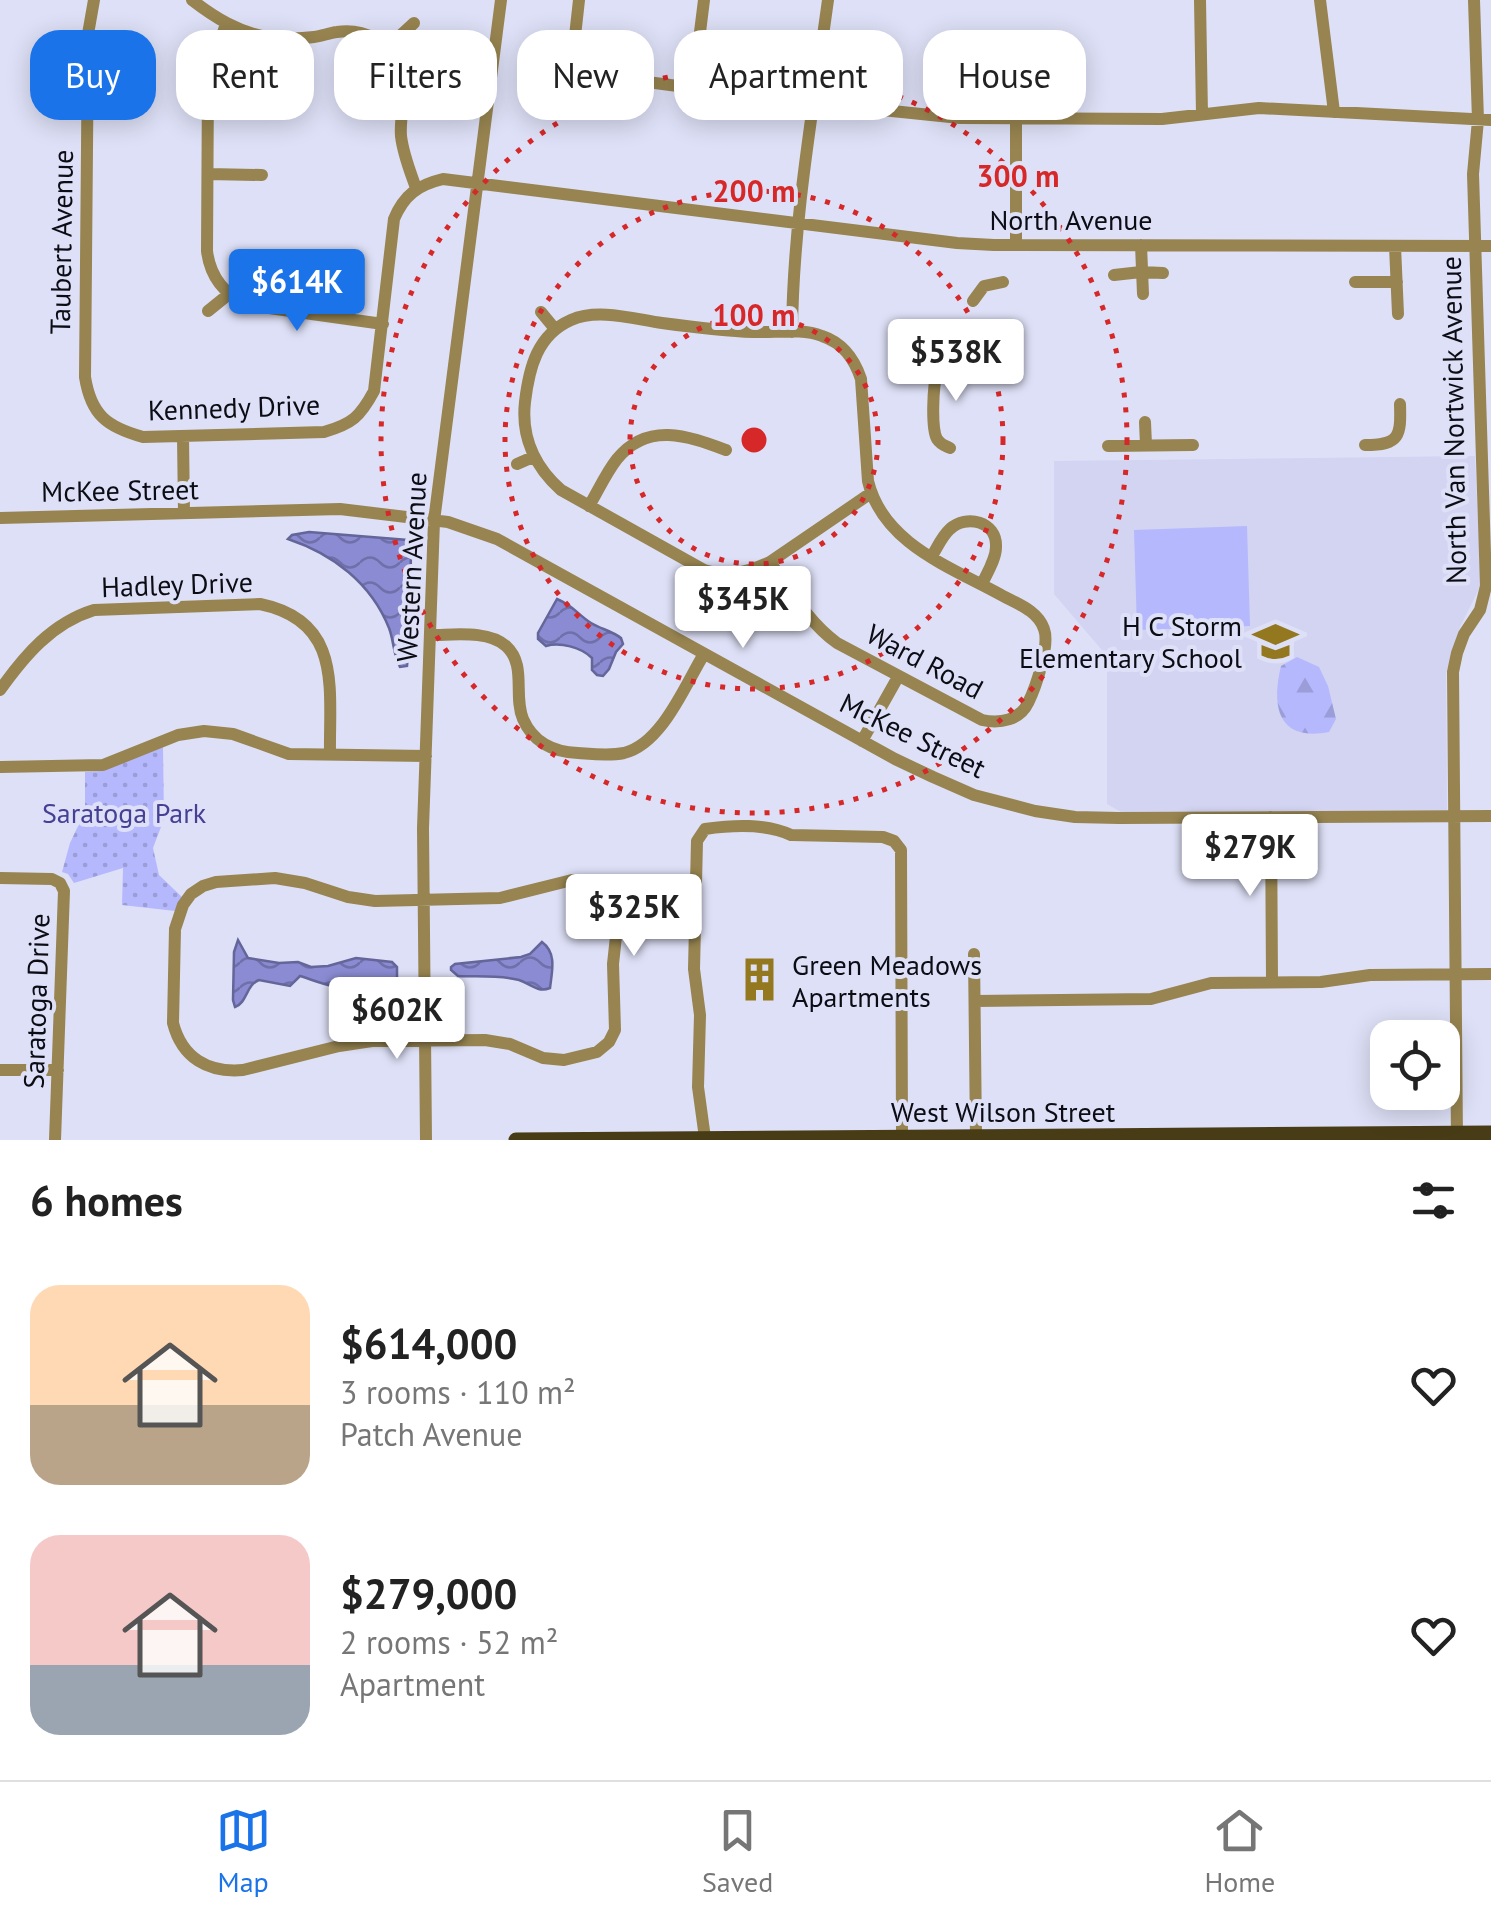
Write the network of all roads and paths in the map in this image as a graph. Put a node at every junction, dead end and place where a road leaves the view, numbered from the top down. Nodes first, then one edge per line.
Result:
1 (94, 0) edge
2 (192, 0) edge
3 (501, 0) edge
4 (579, 0) edge
5 (704, 0) edge
6 (828, 0) edge
7 (1200, 0) edge
8 (1320, 0) edge
9 (1474, 0) edge
10 (414, 23) dead end
11 (226, 24) junction
12 (406, 30) edge
13 (824, 30) edge
14 (334, 33) edge
15 (1334, 112) junction
16 (1202, 114) junction
17 (1086, 119) edge
18 (403, 120) edge
19 (812, 120) edge
20 (1016, 120) edge
21 (1485, 120) edge
22 (208, 174) junction
23 (262, 175) dead end
24 (478, 183) junction
25 (416, 188) junction
26 (799, 225) junction
27 (1016, 244) junction
28 (1141, 245) junction
29 (1394, 246) junction
30 (1491, 246) edge
31 (1474, 247) junction
32 (1142, 272) junction
33 (1163, 273) dead end
34 (1114, 274) dead end
35 (1003, 282) dead end
36 (1355, 282) dead end
37 (1397, 282) junction
38 (229, 294) junction
39 (1143, 294) dead end
40 (973, 301) dead end
41 (208, 311) dead end
42 (541, 312) dead end
43 (1398, 314) dead end
44 (382, 324) junction
45 (556, 329) junction
46 (792, 332) junction
47 (936, 373) dead end
48 (1400, 404) dead end
49 (104, 420) joint
50 (1145, 422) dead end
51 (183, 436) junction
52 (1365, 445) dead end
53 (1108, 446) dead end
54 (1146, 446) junction
55 (1193, 446) dead end
56 (950, 448) dead end
57 (726, 450) dead end
58 (533, 457) junction
59 (517, 464) dead end
60 (871, 493) junction
61 (589, 506) junction
62 (184, 513) junction
63 (0, 518) edge
64 (434, 521) junction
65 (932, 556) junction
66 (770, 562) junction
67 (982, 584) junction
68 (1488, 586) edge
69 (431, 634) junction
70 (704, 654) junction
71 (898, 677) junction
72 (0, 690) edge
73 (862, 741) junction
74 (330, 756) junction
75 (426, 756) junction
76 (0, 767) edge
77 (1454, 816) junction
78 (1491, 816) edge
79 (1271, 817) junction
80 (0, 878) edge
81 (423, 900) junction
82 (974, 954) dead end
83 (1491, 974) edge
84 (1456, 975) junction
85 (1272, 981) junction
86 (976, 1001) junction
87 (424, 1041) junction
88 (0, 1070) edge
89 (58, 1070) junction
90 (1491, 1133) edge
91 (902, 1136) junction
92 (976, 1136) junction
93 (1457, 1137) edge
94 (706, 1138) edge
95 (55, 1140) edge
96 (426, 1140) edge
97 (516, 1140) edge

1 - 49 street, Taubert Avenue
2 - 11 street
3 - 24 street, Western Avenue
4 - 5 street
6 - 13 street
7 - 16 street
8 - 15 street
9 - 21 street, North Van Nortwick Avenue
10 - 12 street
11 - 14 street
11 - 22 street
15 - 16 street
15 - 21 street
16 - 17 street
18 - 25 street
19 - 26 street
20 - 27 street
21 - 31 street, North Van Nortwick Avenue
22 - 23 street
22 - 38 street
24 - 25 street, North Avenue
24 - 26 street, North Avenue
24 - 64 street, Western Avenue
25 - 44 street
26 - 27 street, North Avenue
26 - 46 street
27 - 28 street, North Avenue
28 - 29 street, North Avenue
28 - 32 street
29 - 31 street, North Avenue
29 - 37 street
30 - 31 street, North Avenue
31 - 68 street, North Van Nortwick Avenue
32 - 33 street
32 - 34 street
32 - 39 street
35 - 40 street
36 - 37 street
37 - 43 street
38 - 41 street
38 - 44 street
42 - 45 street
44 - 51 street, Kennedy Drive
45 - 46 street
45 - 58 street
46 - 60 street
47 - 56 street
48 - 52 street
49 - 51 street, Kennedy Drive
50 - 54 street
51 - 62 street
53 - 54 street
54 - 55 street
57 - 61 street
58 - 59 street
58 - 61 street
60 - 65 street
60 - 66 street
61 - 66 street
62 - 63 street, McKee Street
62 - 64 street, McKee Street
64 - 69 street, Western Avenue
64 - 70 street, McKee Street
65 - 67 street
65 - 67 street
66 - 71 street, Ward Road
67 - 71 street, Ward Road
68 - 77 street, North Van Nortwick Avenue
69 - 70 street
69 - 75 street, Western Avenue
70 - 73 street, McKee Street
71 - 73 street
72 - 74 street, Hadley Drive
73 - 79 street, McKee Street
74 - 75 street
74 - 76 street
75 - 81 street, Western Avenue
77 - 78 street, McKee Street
77 - 79 street, McKee Street
77 - 84 street, North Van Nortwick Avenue
79 - 85 street
80 - 89 street, Saratoga Drive
81 - 87 street, Western Avenue
81 - 87 street
81 - 87 street
82 - 86 street
83 - 84 street
84 - 85 street
84 - 93 street, North Van Nortwick Avenue
85 - 86 street
86 - 92 street
87 - 96 street, Western Avenue
88 - 89 street
89 - 95 street, Saratoga Drive
90 - 93 main road, West Wilson Street
91 - 92 main road, West Wilson Street
91 - 94 main road, West Wilson Street
91 - 94 street
92 - 93 main road, West Wilson Street
94 - 97 main road, West Wilson Street

